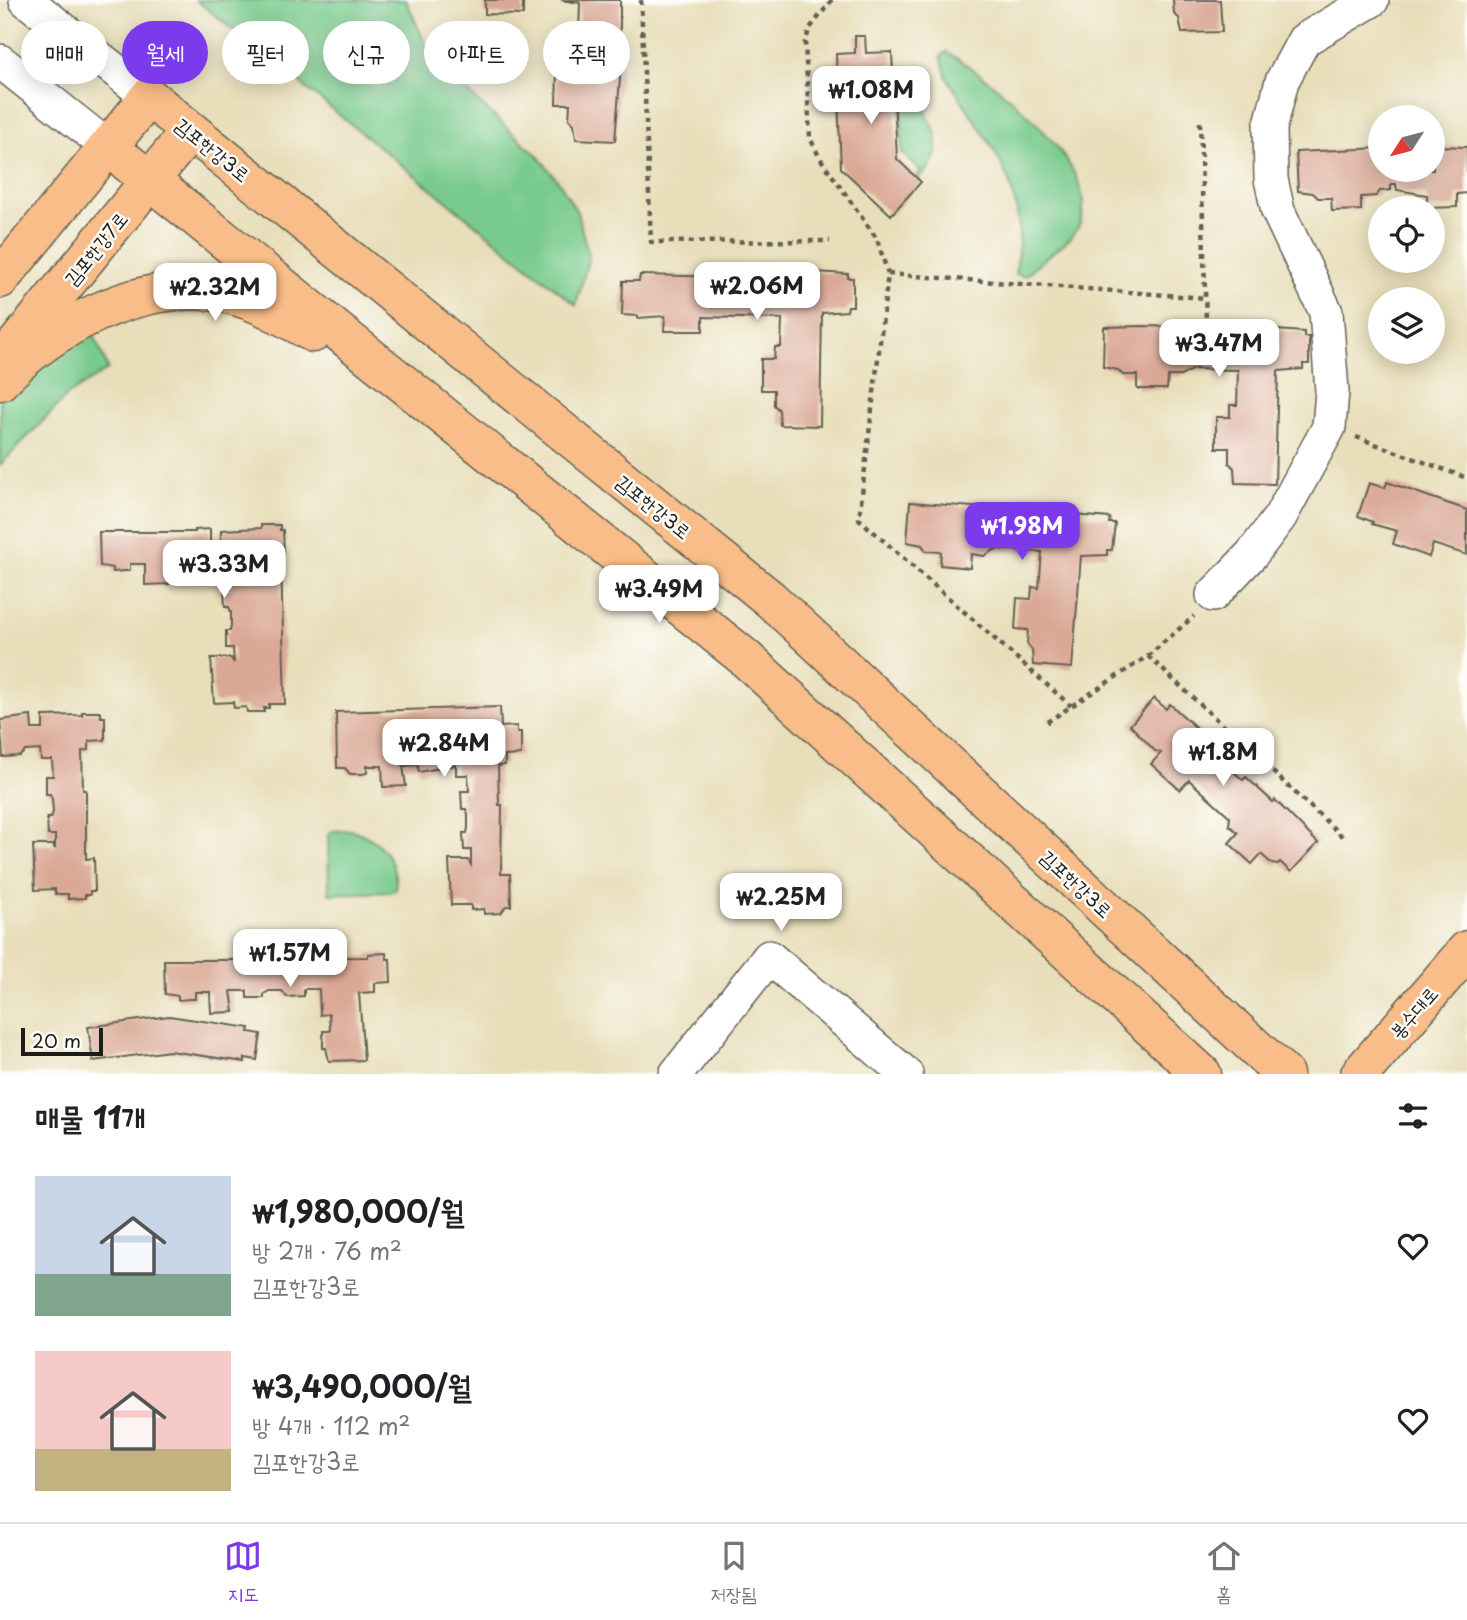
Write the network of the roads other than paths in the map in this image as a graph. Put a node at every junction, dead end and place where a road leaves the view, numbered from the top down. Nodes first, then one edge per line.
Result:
1 (26, 0) edge
2 (1372, 0) edge
3 (0, 61) edge
4 (149, 97) junction
5 (190, 131) junction
6 (128, 163) junction
7 (0, 279) edge
8 (0, 365) edge
9 (0, 381) edge
10 (421, 395) junction
11 (1213, 595) road end
12 (1467, 950) edge
13 (677, 1074) edge
14 (906, 1074) edge
15 (1202, 1074) edge
16 (1284, 1074) edge
17 (1360, 1074) edge

1 - 4 street, 김포한강3로
2 - 11 street
3 - 6 street
4 - 5 main road, 김포한강3로
4 - 6 main road, 김포한강7로
5 - 6 main road, 김포한강7로
5 - 16 main road, 김포한강3로
6 - 7 main road, 김포한강7로
6 - 8 main road, 김포한강7로
6 - 10 main road
9 - 10 main road
10 - 15 main road
12 - 17 main road, 봉수대로
13 - 14 street

